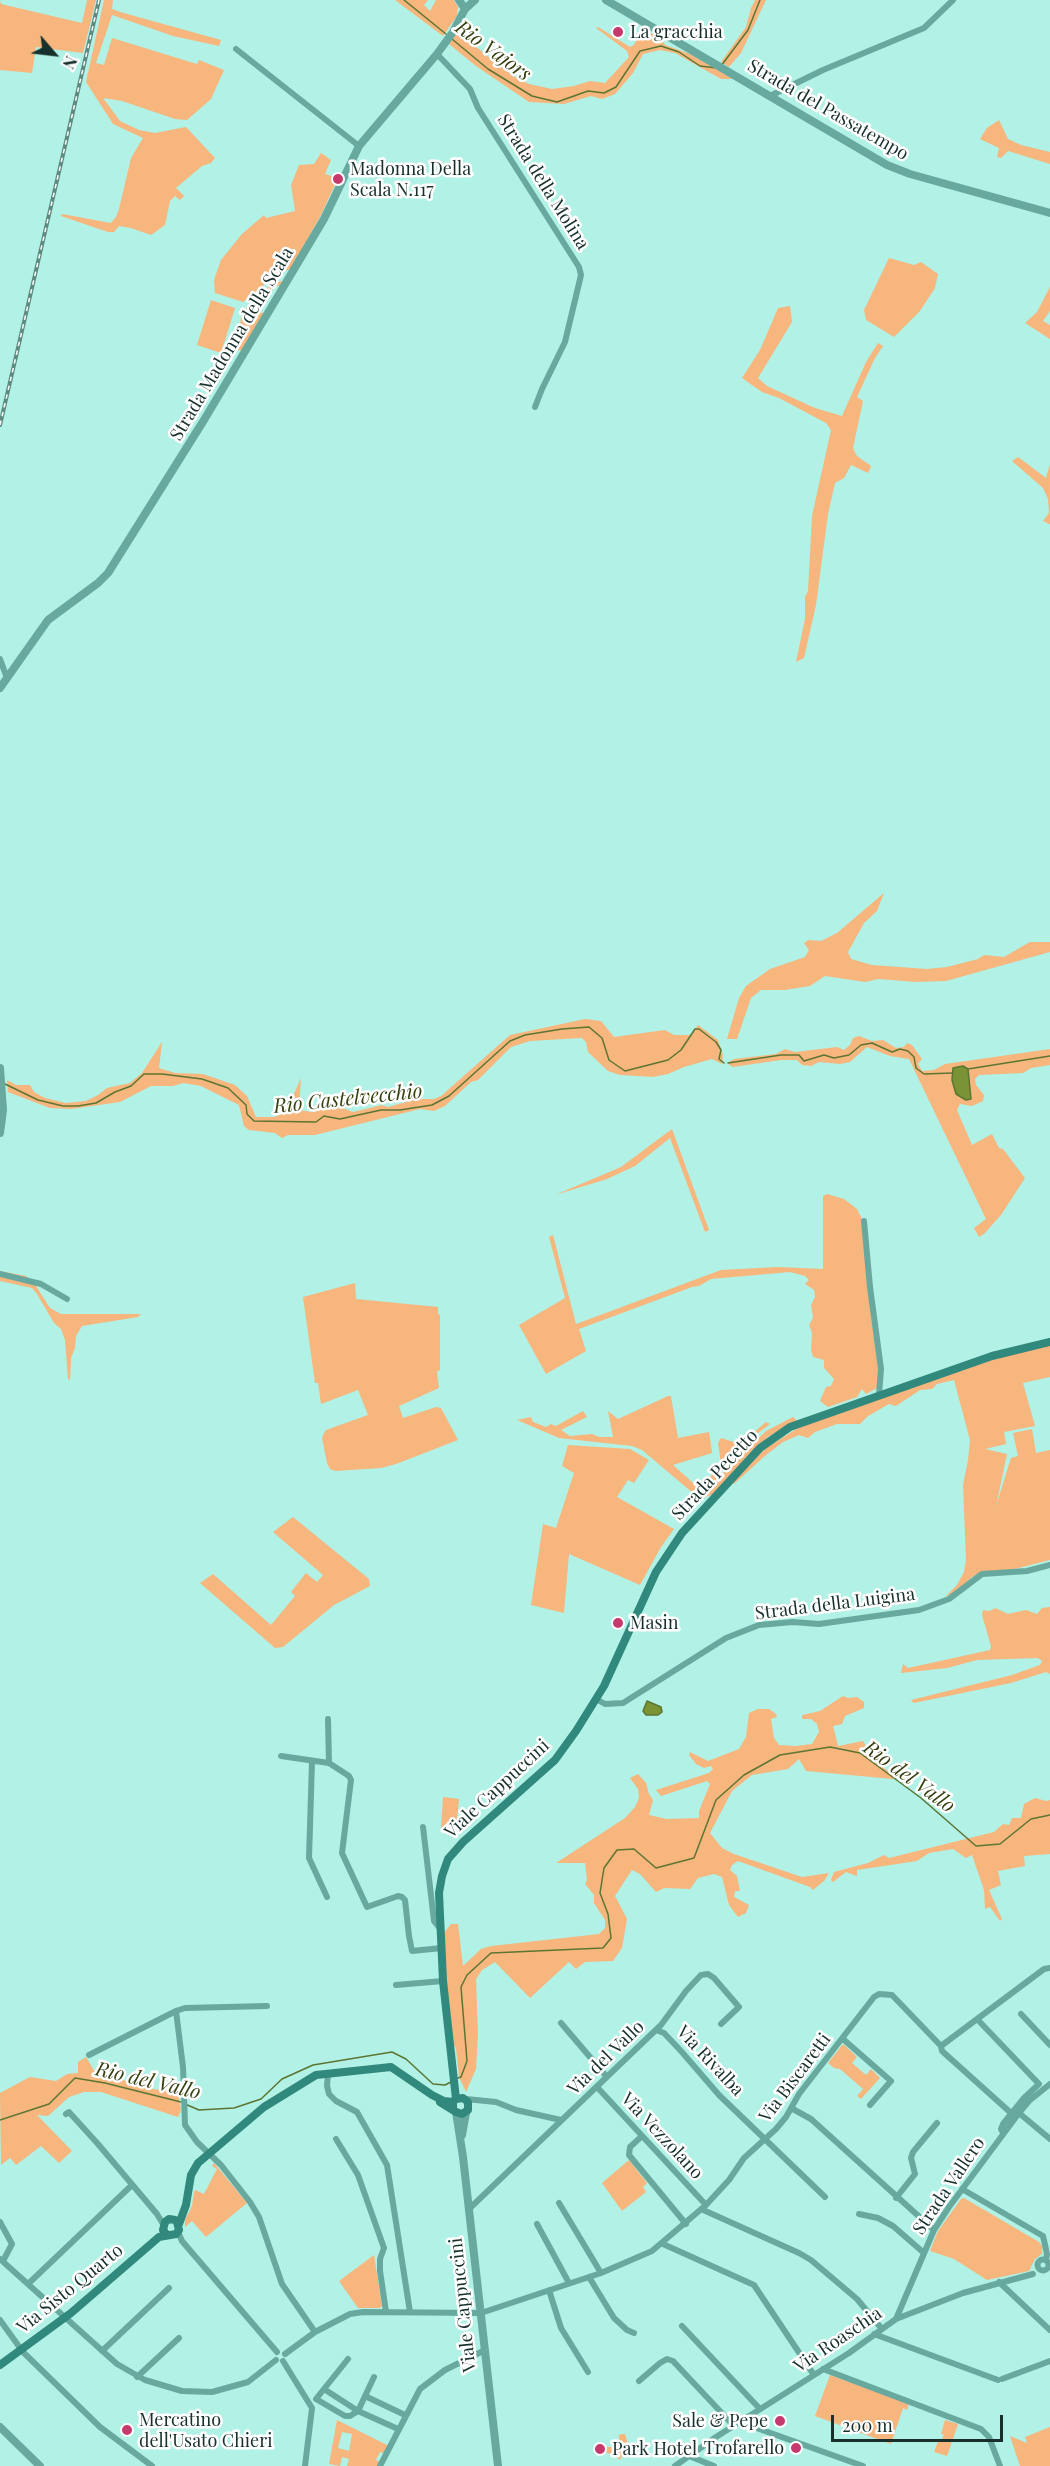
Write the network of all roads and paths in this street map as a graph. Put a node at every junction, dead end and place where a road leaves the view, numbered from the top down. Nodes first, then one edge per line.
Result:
1 (459, 0) edge
2 (474, 0) edge
3 (606, 0) edge
4 (953, 0) edge
5 (465, 9) junction
6 (236, 49) dead end
7 (436, 54) junction
8 (772, 95) junction
9 (358, 146) junction
10 (1050, 213) edge
11 (536, 407) dead end
12 (0, 659) edge
13 (7, 678) junction
14 (0, 688) edge
15 (0, 1068) edge
16 (2, 1083) edge
17 (0, 1133) edge
18 (864, 1221) dead end
19 (0, 1274) edge
20 (67, 1299) dead end
21 (1050, 1342) edge
22 (879, 1395) junction
23 (1050, 1565) edge
24 (596, 1699) junction
25 (328, 1719) dead end
26 (281, 1756) dead end
27 (312, 1761) junction
28 (329, 1763) junction
29 (423, 1827) dead end
30 (327, 1897) dead end
31 (441, 1930) junction
32 (442, 1948) junction
33 (1050, 1968) edge
34 (443, 1981) junction
35 (396, 1985) dead end
36 (267, 2006) dead end
37 (176, 2011) junction
38 (1021, 2014) dead end
39 (978, 2020) junction
40 (561, 2023) dead end
41 (721, 2025) dead end
42 (656, 2030) junction
43 (843, 2039) junction
44 (1050, 2045) edge
45 (940, 2046) junction
46 (89, 2055) dead end
47 (328, 2073) junction
48 (607, 2077) junction
49 (1047, 2086) edge
50 (597, 2087) junction
51 (1050, 2094) edge
52 (457, 2096) junction
53 (490, 2102) junction
54 (870, 2105) dead end
55 (791, 2108) junction
56 (467, 2111) junction
57 (1011, 2113) junction
58 (1019, 2113) junction
59 (66, 2114) dead end
60 (561, 2120) junction
61 (937, 2123) dead end
62 (1003, 2133) junction
63 (642, 2136) junction
64 (336, 2139) dead end
65 (1050, 2139) edge
66 (461, 2140) junction
67 (765, 2141) junction
68 (209, 2152) junction
69 (132, 2185) junction
70 (962, 2189) junction
71 (825, 2197) dead end
72 (896, 2198) junction
73 (559, 2203) dead end
74 (704, 2207) junction
75 (469, 2209) junction
76 (859, 2214) dead end
77 (0, 2222) edge
78 (537, 2224) dead end
79 (686, 2224) junction
80 (171, 2227) junction
81 (934, 2230) junction
82 (663, 2244) junction
83 (924, 2253) junction
84 (2, 2260) edge
85 (1046, 2266) edge
86 (601, 2273) junction
87 (589, 2277) junction
88 (999, 2282) junction
89 (569, 2283) junction
90 (28, 2284) junction
91 (170, 2288) dead end
92 (549, 2290) junction
93 (387, 2312) junction
94 (410, 2312) junction
95 (481, 2313) junction
96 (64, 2317) junction
97 (896, 2319) junction
98 (0, 2320) edge
99 (682, 2326) dead end
100 (882, 2329) junction
101 (1050, 2330) edge
102 (315, 2332) junction
103 (634, 2332) dead end
104 (874, 2334) junction
105 (180, 2338) dead end
106 (21, 2350) junction
107 (485, 2350) junction
108 (102, 2351) junction
109 (280, 2357) junction
110 (348, 2359) dead end
111 (1050, 2361) edge
112 (0, 2365) edge
113 (824, 2369) junction
114 (588, 2372) dead end
115 (814, 2375) junction
116 (137, 2377) junction
117 (374, 2377) dead end
118 (639, 2381) dead end
119 (324, 2389) junction
120 (365, 2396) junction
121 (313, 2401) junction
122 (760, 2409) junction
123 (358, 2410) junction
124 (405, 2415) junction
125 (742, 2420) junction
126 (733, 2425) junction
127 (0, 2427) edge
128 (398, 2429) junction
129 (689, 2456) junction
130 (999, 2463) edge
131 (40, 2466) edge
132 (152, 2466) edge
133 (305, 2466) edge
134 (380, 2466) edge
135 (498, 2466) edge
136 (675, 2466) edge
137 (714, 2466) edge
138 (863, 2466) edge

1 - 5 street
2 - 5 street
3 - 8 street, Strada del Passatempo
4 - 8 street
5 - 7 street, Strada Madonna della Scala
6 - 9 street
7 - 9 street, Strada Madonna della Scala
7 - 11 street, Strada della Molina
8 - 10 street, Strada del Passatempo
9 - 13 street, Strada Madonna della Scala
12 - 13 street
13 - 14 street, Strada Madonna della Scala
15 - 16 street
16 - 17 street
18 - 22 street
19 - 20 street
21 - 22 main road, Strada Pecetto
22 - 24 main road, Strada Pecetto
23 - 24 street, Strada della Luigina
24 - 31 main road, Viale Cappuccini
25 - 28 street
26 - 27 street
27 - 28 street
27 - 30 street
28 - 32 street
29 - 31 street
31 - 32 main road, Viale Cappuccini
32 - 34 main road, Viale Cappuccini
33 - 39 street
34 - 35 street
34 - 52 main road, Viale Cappuccini
36 - 37 street
37 - 46 street
37 - 68 street
38 - 44 street
39 - 45 street
39 - 57 street
40 - 48 street
41 - 42 street, Via del Vallo
42 - 48 street, Via del Vallo
42 - 67 street, Via Rivalba
43 - 45 street, Via Biscaretti
43 - 54 street
43 - 55 street, Via Biscaretti
45 - 57 street
47 - 52 main road
47 - 68 main road
47 - 94 street
48 - 50 street, Via del Vallo
49 - 51 street
49 - 58 street, Strada Vallero
50 - 60 street, Via del Vallo
50 - 63 street, Via Vezzolano
52 - 53 street
52 - 56 main road
52 - 56 main road
52 - 66 street, Viale Cappuccini
53 - 56 street
53 - 60 street
55 - 67 street, Via Biscaretti
55 - 72 street
56 - 66 street, Viale Cappuccini
57 - 62 street
58 - 62 street, Strada Vallero
58 - 65 street
59 - 69 street
60 - 75 street, Via del Vallo
61 - 72 street
62 - 70 street, Strada Vallero
63 - 74 street, Via Vezzolano
63 - 79 street
64 - 93 street
66 - 75 street, Viale Cappuccini
67 - 71 street, Via Rivalba
67 - 74 street, Via Biscaretti
68 - 80 main road
68 - 102 street
69 - 80 street
69 - 90 street
70 - 81 street, Strada Vallero
70 - 85 street
72 - 81 street
73 - 86 street
74 - 79 street, Via Biscaretti
74 - 100 street
75 - 95 street, Viale Cappuccini
76 - 83 street
77 - 84 street
78 - 89 street
79 - 82 street, Via Biscaretti
80 - 96 main road, Via Sisto Quarto
80 - 109 street
81 - 83 street, Strada Vallero
82 - 86 street, Via Biscaretti
82 - 115 street
83 - 97 street, Strada Vallero
84 - 90 street, Via Biscaretti
85 - 88 street, Via Roaschia
86 - 87 street, Via Biscaretti
87 - 89 street, Via Biscaretti
87 - 103 street
88 - 97 street, Via Roaschia
88 - 101 street
89 - 92 street, Via Biscaretti
90 - 96 street, Via Biscaretti
91 - 108 street
92 - 95 street, Via Biscaretti
92 - 114 street
93 - 94 street, Via Biscaretti
93 - 102 street, Via Biscaretti
94 - 95 street, Via Biscaretti
95 - 107 street, Viale Cappuccini
96 - 106 main road, Via Sisto Quarto
96 - 108 street, Via Biscaretti
97 - 100 street, Via Roaschia
98 - 106 street
99 - 122 street
100 - 104 street, Via Roaschia
102 - 109 street, Via Biscaretti
104 - 111 street
104 - 113 street, Via Roaschia
105 - 116 street
106 - 112 main road, Via Sisto Quarto
106 - 132 street
107 - 124 street
107 - 135 street, Viale Cappuccini
108 - 116 street, Via Biscaretti
109 - 116 street, Via Biscaretti
109 - 121 street
110 - 119 street
113 - 115 street, Via Roaschia
113 - 130 street
115 - 122 street, Via Roaschia
117 - 120 street
118 - 126 street
119 - 121 street
119 - 123 street
120 - 123 street
120 - 124 street
121 - 123 street
121 - 133 street
122 - 125 street, Via Roaschia
123 - 128 street
124 - 128 street
125 - 126 street, Via Roaschia
125 - 138 street
126 - 129 street, Via Roaschia
127 - 131 street
128 - 134 street
129 - 136 street, Via Roaschia
129 - 137 street

